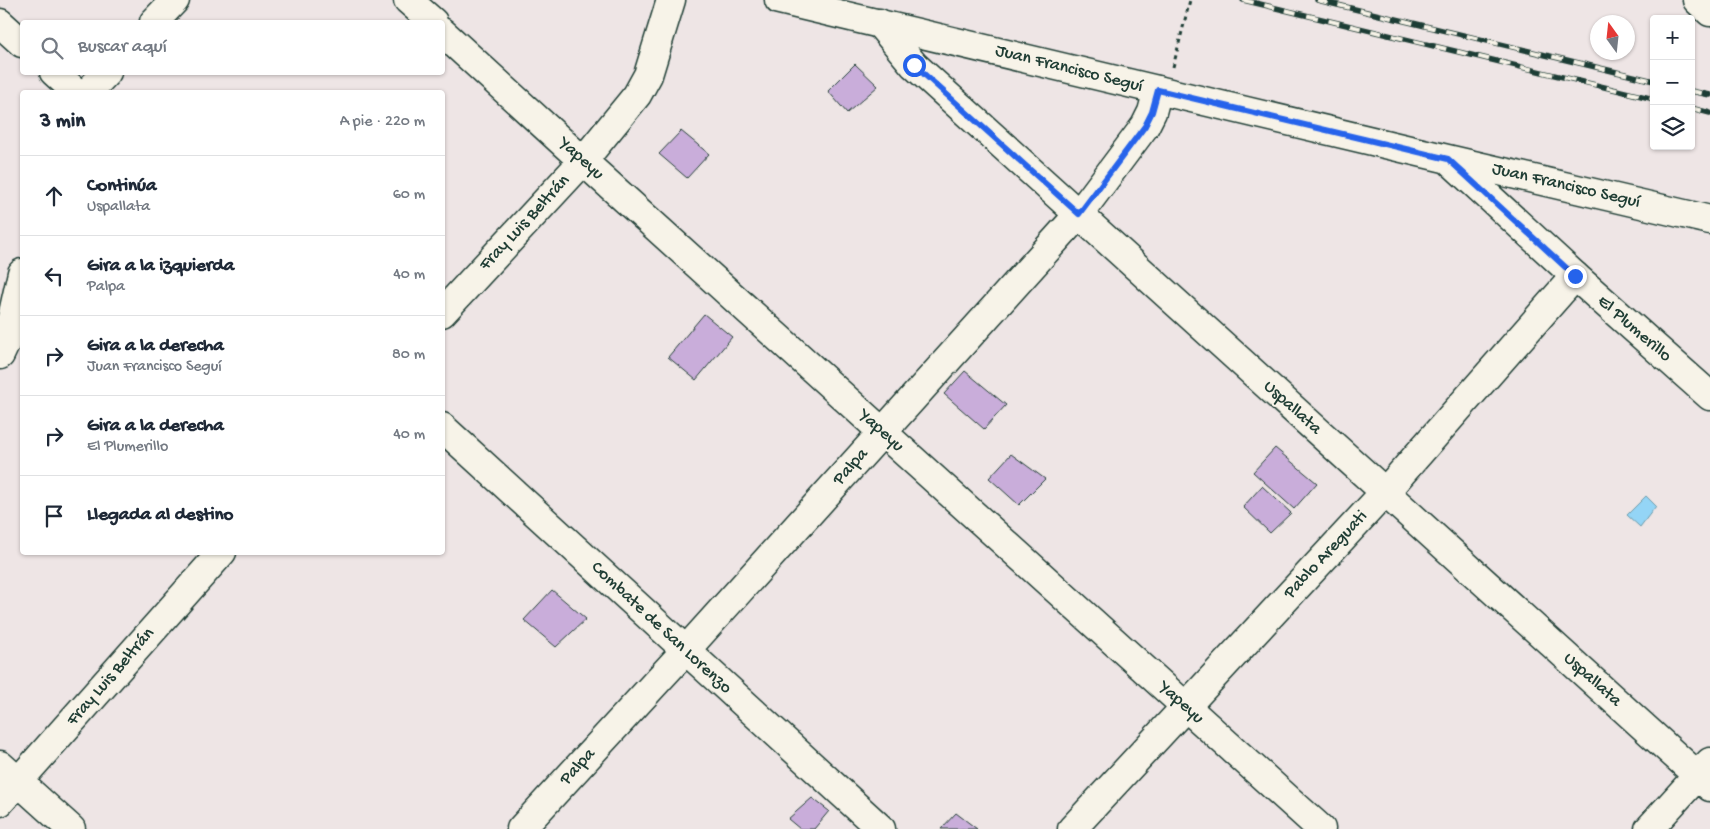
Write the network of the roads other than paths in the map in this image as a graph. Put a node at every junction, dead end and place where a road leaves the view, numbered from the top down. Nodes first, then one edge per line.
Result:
1 (175, 0) edge
2 (408, 0) edge
3 (671, 0) edge
4 (779, 0) edge
5 (156, 20) edge
6 (431, 20) edge
7 (0, 23) edge
8 (879, 23) junction
9 (445, 35) edge
10 (20, 41) edge
11 (57, 75) edge
12 (104, 75) edge
13 (74, 90) edge
14 (90, 90) edge
15 (1158, 90) junction
16 (1448, 159) junction
17 (583, 161) junction
18 (1079, 214) junction
19 (1710, 220) edge
20 (1575, 276) junction
21 (20, 282) edge
22 (445, 310) edge
23 (0, 354) edge
24 (1710, 396) edge
25 (445, 430) edge
26 (882, 432) junction
27 (1385, 492) junction
28 (219, 555) edge
29 (686, 651) junction
30 (1185, 707) junction
31 (9, 774) edge
32 (1706, 775) edge
33 (0, 802) edge
34 (71, 829) edge
35 (521, 829) edge
36 (881, 829) edge
37 (1072, 829) edge
38 (1321, 829) edge
39 (1649, 829) edge

1 - 5 street
2 - 6 street
3 - 17 street, Fray Luis Beltrán
4 - 8 street, Juan Francisco Seguí
7 - 10 street
8 - 15 street, Juan Francisco Seguí
8 - 18 street, Uspallata
9 - 17 street, Yapeyu
11 - 13 street
12 - 14 street
15 - 16 street, Juan Francisco Seguí
15 - 18 street, Palpa
16 - 19 street, Juan Francisco Seguí
16 - 20 street, El Plumerillo
17 - 22 street, Fray Luis Beltrán
17 - 26 street, Yapeyu
18 - 26 street, Palpa
18 - 27 street, Uspallata
20 - 24 street, El Plumerillo
20 - 27 street, Pablo Areguati
21 - 23 street
25 - 29 street, Combate de San Lorenzo
26 - 29 street, Palpa
26 - 30 street, Yapeyu
27 - 30 street, Pablo Areguati
27 - 32 street, Uspallata
28 - 31 street, Fray Luis Beltrán
29 - 35 street, Palpa
29 - 36 street, Combate de San Lorenzo
30 - 37 street, Pablo Areguati
30 - 38 street, Yapeyu
31 - 33 street, Fray Luis Beltrán
31 - 34 street
32 - 39 street

